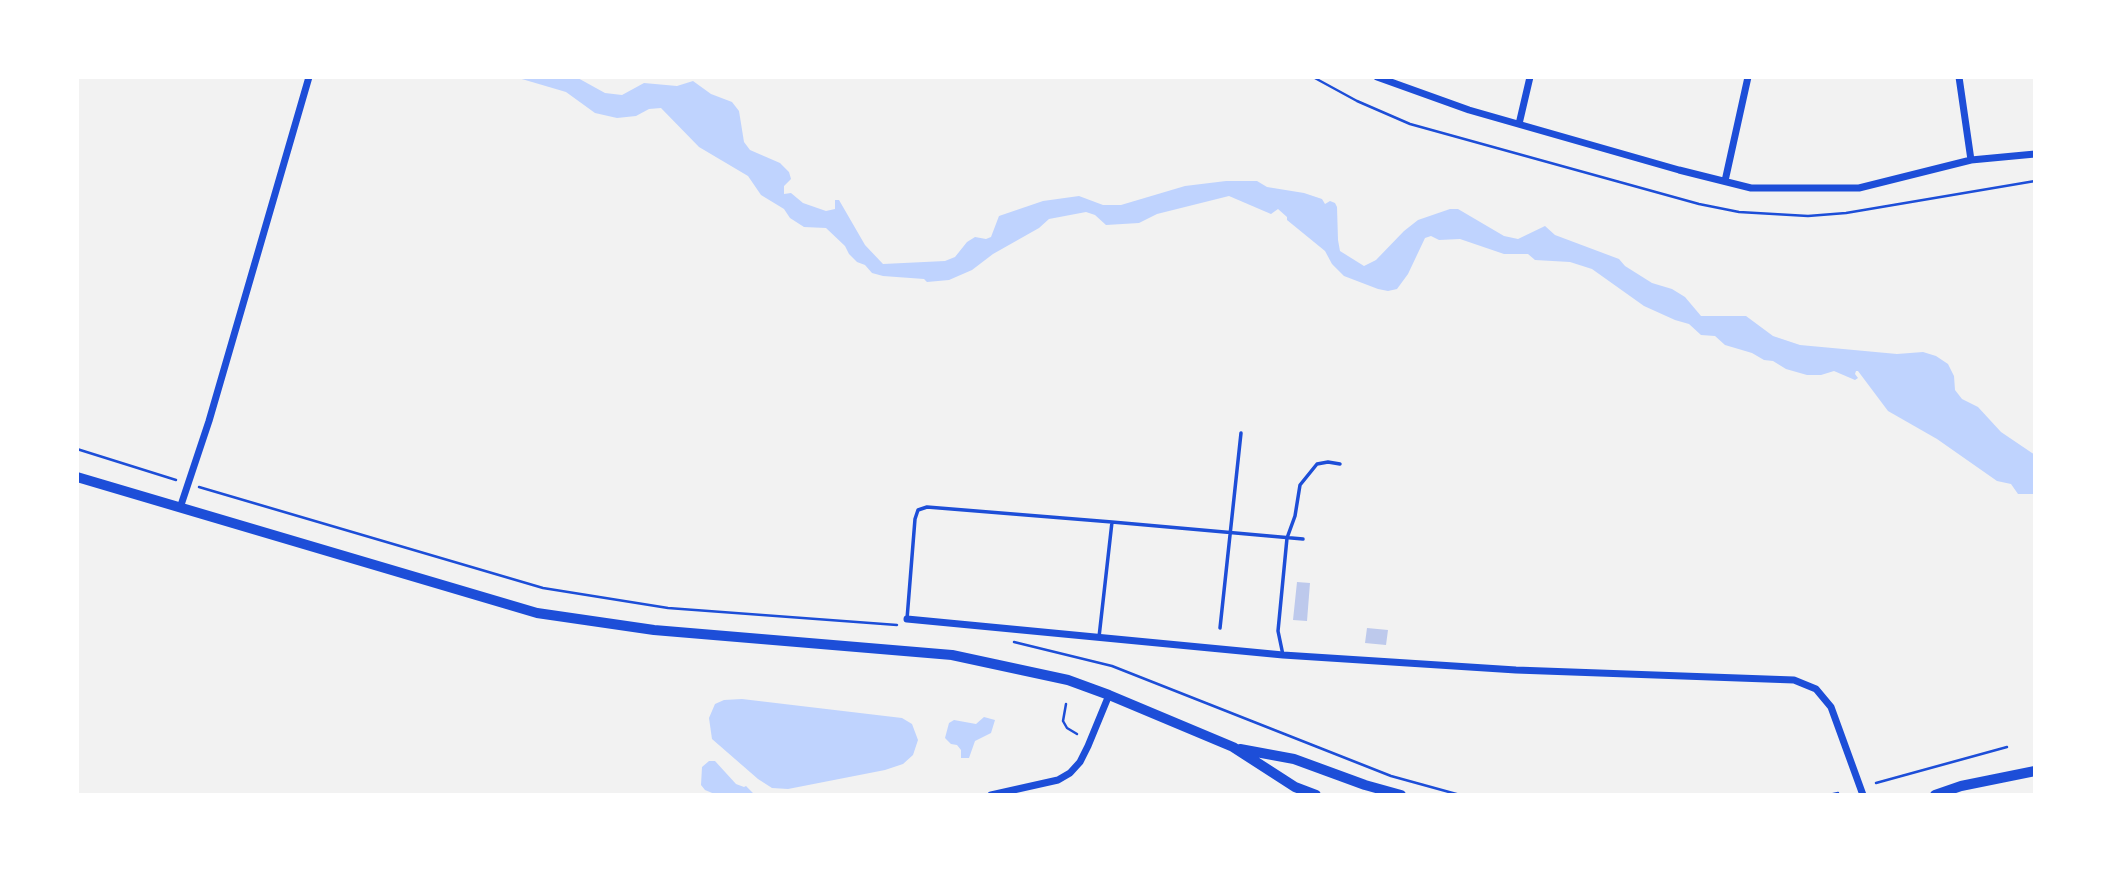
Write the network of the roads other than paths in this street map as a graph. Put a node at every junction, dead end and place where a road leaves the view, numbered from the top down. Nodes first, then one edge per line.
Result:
1 (309, 77) edge
2 (1530, 77) edge
3 (1748, 77) edge
4 (1959, 77) edge
5 (1380, 78) edge
6 (1519, 124) junction
7 (2035, 154) edge
8 (1971, 160) junction
9 (1725, 181) junction
10 (1241, 433) dead end
11 (1340, 464) dead end
12 (77, 477) edge
13 (180, 508) junction
14 (1112, 523) junction
15 (1230, 533) junction
16 (1287, 538) junction
17 (1303, 539) dead end
18 (907, 619) joint
19 (1220, 628) dead end
20 (1099, 637) junction
21 (1283, 655) junction
22 (1109, 695) junction
23 (1233, 747) junction
24 (2035, 771) edge
25 (991, 795) edge
26 (1316, 795) edge
27 (1401, 795) edge
28 (1863, 795) edge
29 (1936, 795) edge

1 - 13 street
2 - 6 street
3 - 9 street
4 - 8 street
5 - 6 street
6 - 9 street
7 - 8 street
8 - 9 street
10 - 15 lane
11 - 16 lane
12 - 13 main road
13 - 22 main road
14 - 15 lane
14 - 18 lane
14 - 20 lane
15 - 16 lane
15 - 19 lane
16 - 17 lane
16 - 21 lane
18 - 20 street
20 - 21 street
21 - 28 street
22 - 23 main road
22 - 25 street
23 - 26 main road
23 - 27 main road
24 - 29 main road

